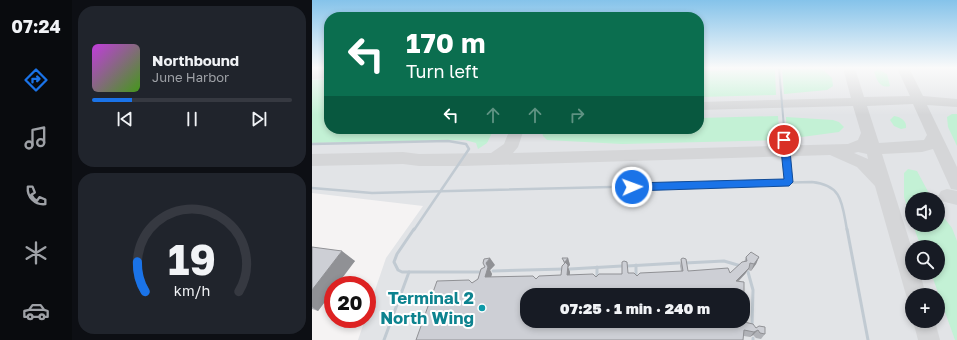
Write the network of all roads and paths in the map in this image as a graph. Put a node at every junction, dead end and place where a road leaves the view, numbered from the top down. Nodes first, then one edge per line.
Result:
1 (780, 84) edge
2 (312, 144) edge
3 (789, 182) junction
4 (312, 188) edge
5 (440, 192) junction
6 (684, 263) edge
7 (679, 264) dead end
8 (636, 265) junction
9 (622, 266) edge
10 (627, 266) edge
11 (741, 266) edge
12 (597, 267) junction
13 (564, 269) edge
14 (570, 269) dead end
15 (541, 270) junction
16 (493, 271) dead end
17 (409, 272) junction
18 (481, 272) junction
19 (487, 272) edge
20 (748, 272) edge
21 (540, 276) edge
22 (479, 279) edge
23 (636, 279) edge
24 (597, 280) edge
25 (752, 330) edge
26 (384, 340) edge
27 (868, 340) edge

1 - 3 lane
2 - 5 lane
3 - 5 lane
3 - 27 lane
4 - 5 lane
5 - 17 lane
6 - 11 lane
7 - 8 lane
8 - 10 lane
8 - 23 lane
9 - 12 lane
12 - 14 lane
12 - 24 lane
13 - 15 lane
15 - 16 lane
15 - 21 lane
17 - 18 lane
17 - 26 lane
18 - 19 lane
18 - 22 lane
20 - 25 lane

